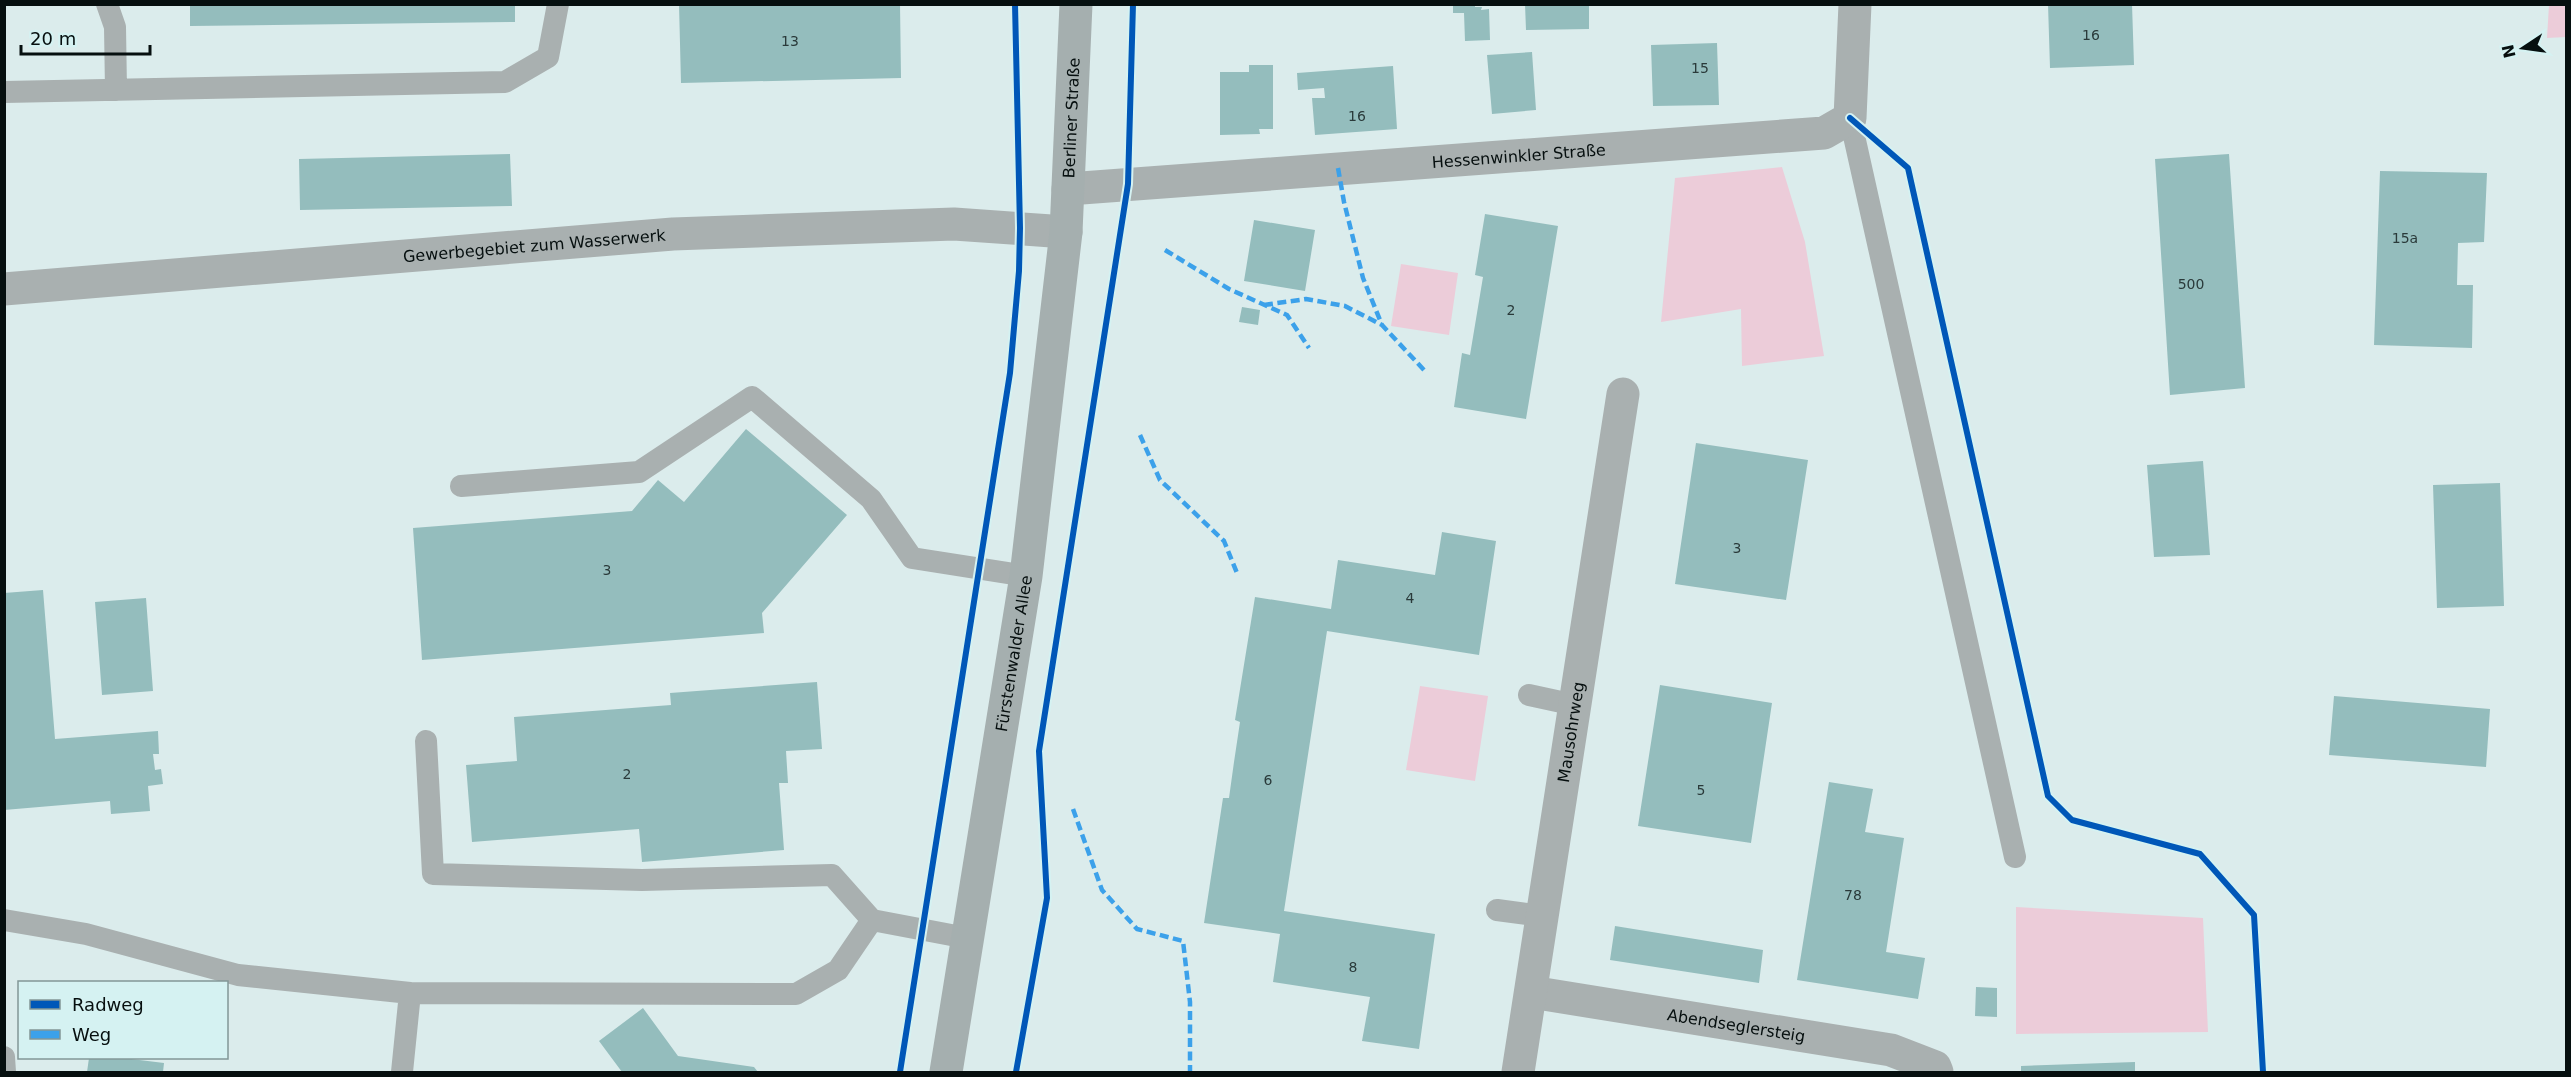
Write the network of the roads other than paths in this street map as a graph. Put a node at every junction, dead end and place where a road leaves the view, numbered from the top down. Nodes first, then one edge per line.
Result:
1 (107, 4) edge
2 (558, 4) edge
3 (1076, 4) edge
4 (1855, 4) edge
5 (116, 90) junction
6 (4, 92) edge
7 (1851, 118) junction
8 (1068, 189) junction
9 (1066, 232) junction
10 (4, 289) edge
11 (1623, 394) dead end
12 (461, 486) dead end
13 (1026, 576) junction
14 (1529, 695) dead end
15 (1575, 705) junction
16 (426, 741) dead end
17 (2015, 857) dead end
18 (1497, 910) dead end
19 (1542, 916) junction
20 (4, 920) edge
21 (872, 920) junction
22 (967, 938) junction
23 (1531, 992) junction
24 (410, 993) junction
25 (4, 1057) edge
26 (5, 1072) edge
27 (402, 1072) edge
28 (946, 1072) edge
29 (1518, 1072) edge
30 (1937, 1072) edge

1 - 5 lane
2 - 5 lane
3 - 8 main road, Berliner Straße
4 - 7 street
5 - 6 lane
7 - 8 street, Hessenwinkler Straße
7 - 17 lane
8 - 9 main road, Berliner Straße
9 - 10 street, Gewerbegebiet zum Wasserwerk
9 - 13 main road, Fürstenwalder Allee
11 - 15 street, Mausohrweg
12 - 13 lane
13 - 22 main road, Fürstenwalder Allee
14 - 15 lane
15 - 19 street, Mausohrweg
16 - 21 lane
18 - 19 lane
19 - 23 street, Mausohrweg
20 - 24 lane
21 - 22 lane
21 - 24 lane
22 - 28 main road, Fürstenwalder Allee
23 - 29 street, Mausohrweg
23 - 30 street, Abendseglersteig
24 - 27 lane
25 - 26 lane

